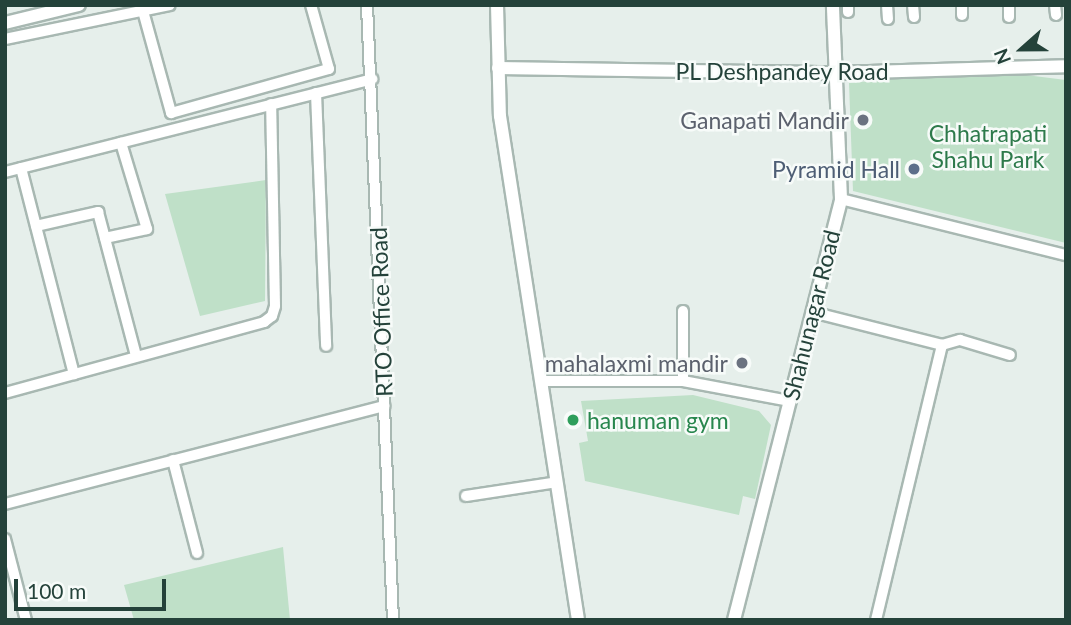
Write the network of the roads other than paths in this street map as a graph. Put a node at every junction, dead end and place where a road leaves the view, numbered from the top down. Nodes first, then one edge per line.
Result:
1 (79, 5) edge
2 (170, 5) edge
3 (311, 5) edge
4 (367, 5) edge
5 (497, 5) edge
6 (833, 5) edge
7 (887, 5) edge
8 (914, 5) edge
9 (1009, 5) edge
10 (142, 12) junction
11 (914, 17) dead end
12 (1009, 17) dead end
13 (888, 19) dead end
14 (5, 23) edge
15 (5, 39) edge
16 (1066, 66) edge
17 (498, 68) junction
18 (835, 73) junction
19 (372, 79) junction
20 (316, 93) junction
21 (271, 104) junction
22 (121, 143) junction
23 (21, 168) junction
24 (5, 172) edge
25 (841, 199) junction
26 (36, 226) junction
27 (105, 238) junction
28 (1066, 255) edge
29 (683, 311) dead end
30 (812, 312) junction
31 (942, 345) junction
32 (326, 346) dead end
33 (1010, 355) dead end
34 (136, 356) junction
35 (74, 374) junction
36 (541, 381) junction
37 (683, 381) junction
38 (5, 393) edge
39 (790, 401) junction
40 (385, 406) junction
41 (173, 460) junction
42 (557, 482) junction
43 (466, 496) dead end
44 (5, 504) edge
45 (5, 539) edge
46 (197, 553) dead end
47 (26, 620) edge
48 (393, 620) edge
49 (578, 620) edge
50 (734, 620) edge
51 (876, 620) edge

1 - 14 street
2 - 10 street
3 - 10 street
4 - 19 street, RTO Office Road
5 - 17 street
6 - 18 street, Shahunagar Road
7 - 13 street
8 - 11 street
9 - 12 street
10 - 15 street
16 - 18 street, PL Deshpandey Road
17 - 18 street, PL Deshpandey Road
17 - 36 street
18 - 25 street, Shahunagar Road
19 - 20 street
19 - 40 street, RTO Office Road
20 - 21 street
20 - 32 street
21 - 22 street
21 - 34 street
22 - 23 street
22 - 27 street
23 - 24 street
23 - 26 street
25 - 28 street
25 - 30 street, Shahunagar Road
26 - 27 street
26 - 35 street
27 - 34 street
29 - 37 street
30 - 31 street
30 - 39 street, Shahunagar Road
31 - 33 street
31 - 51 street
34 - 35 street
35 - 38 street
36 - 37 street
36 - 42 street
37 - 39 street
39 - 50 street, Shahunagar Road
40 - 41 street
40 - 48 street, RTO Office Road
41 - 44 street
41 - 46 street
42 - 43 street
42 - 49 street
45 - 47 street

